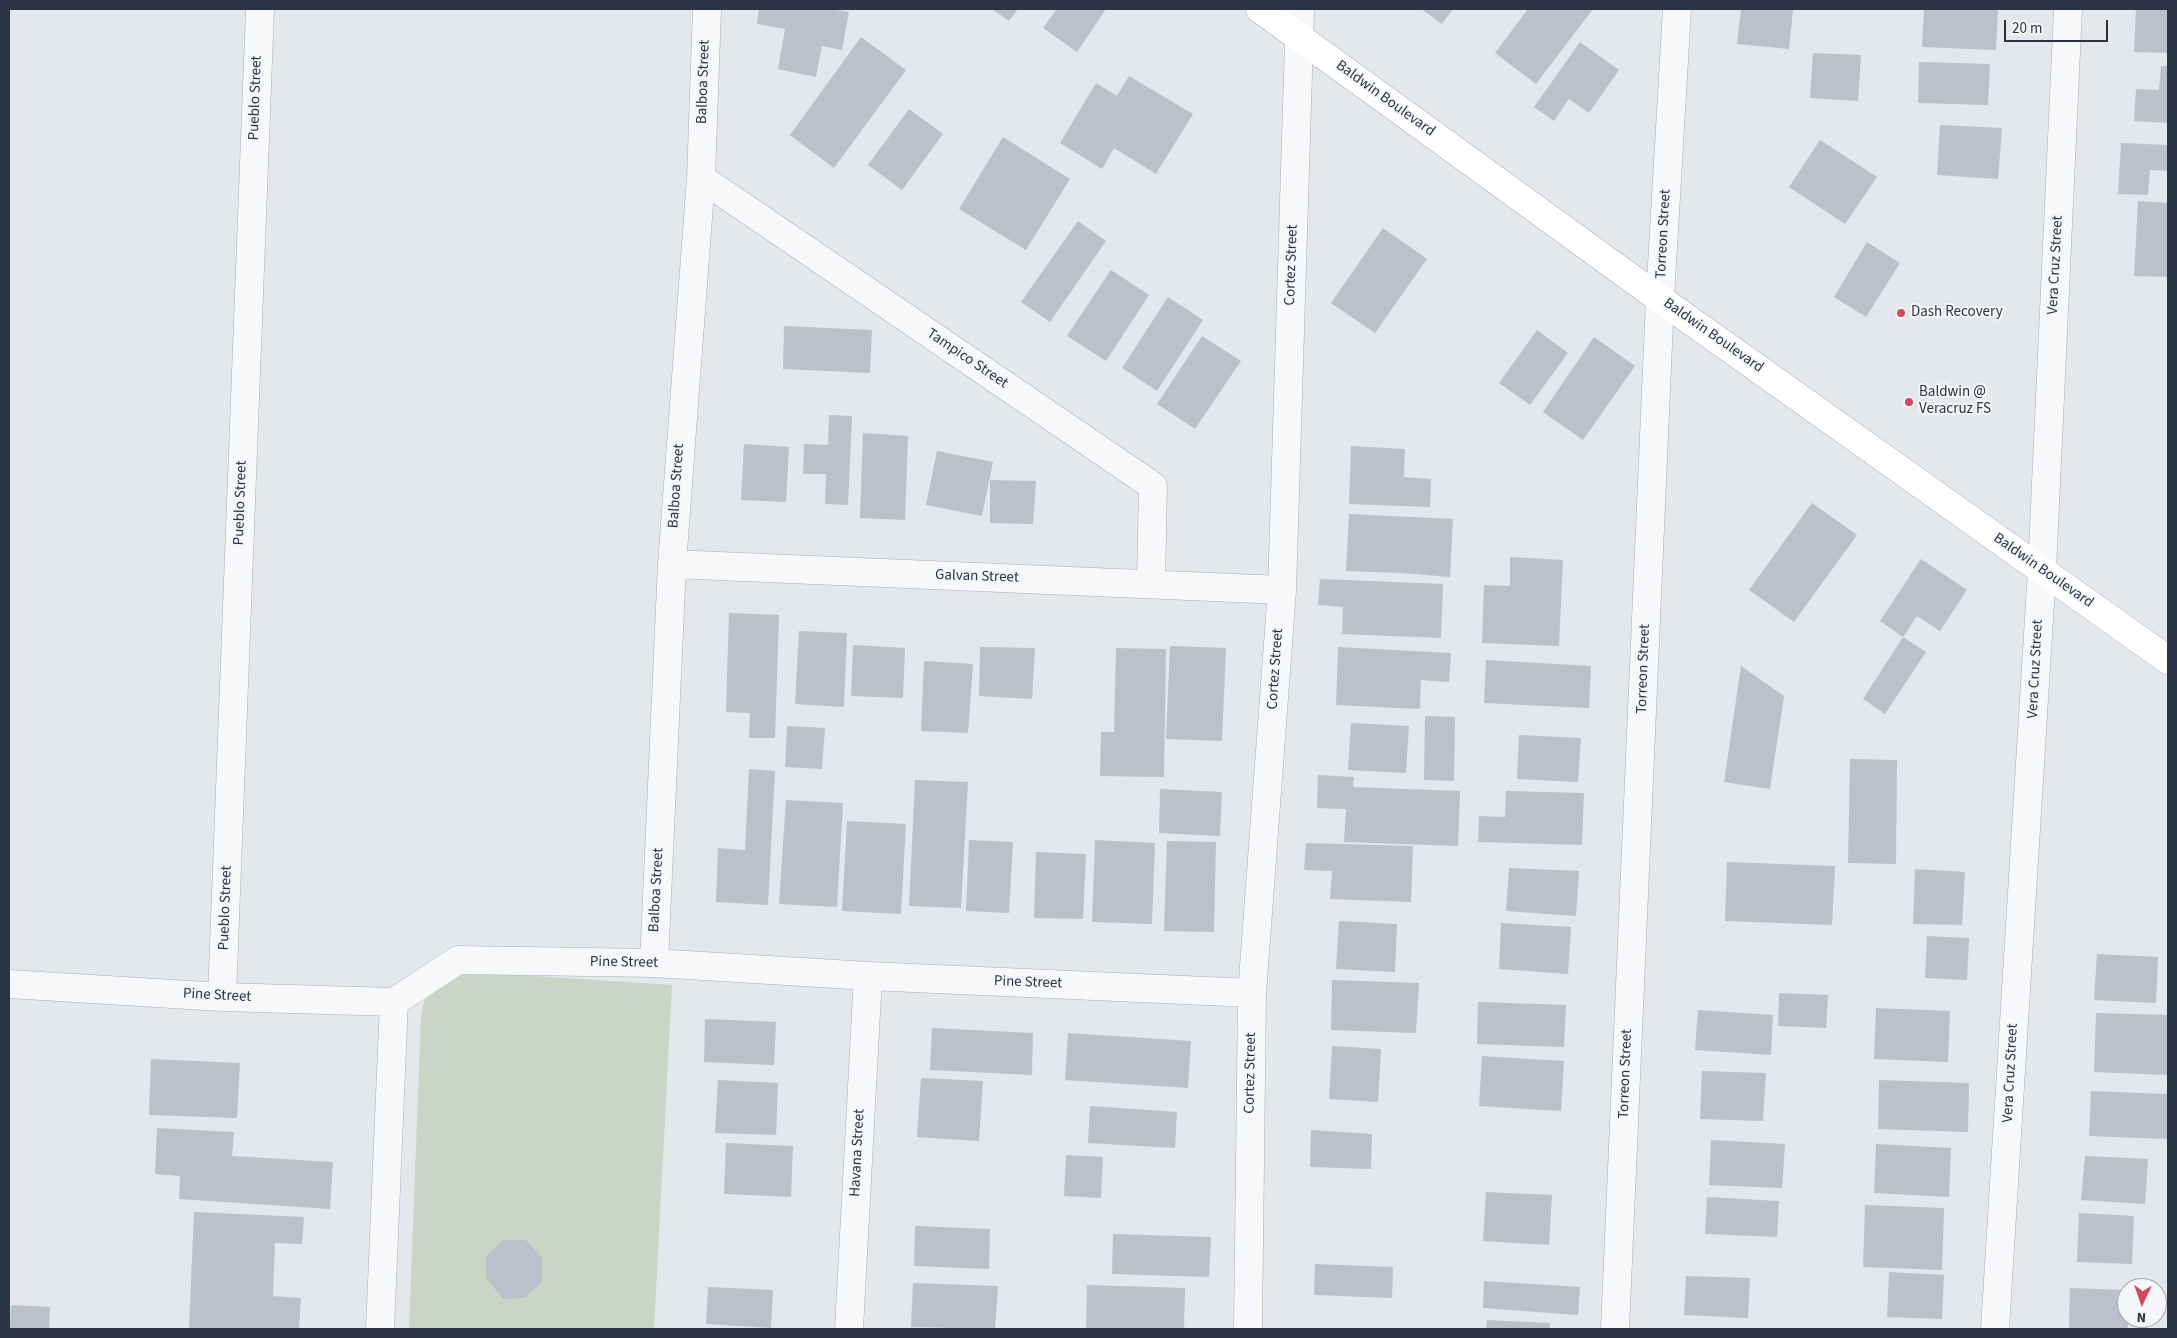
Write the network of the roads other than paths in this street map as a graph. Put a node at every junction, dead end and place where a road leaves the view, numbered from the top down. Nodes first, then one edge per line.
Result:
1 (260, 9) edge
2 (707, 9) edge
3 (1260, 9) edge
4 (1300, 9) edge
5 (1677, 9) edge
6 (2068, 9) edge
7 (1298, 36) junction
8 (701, 178) junction
9 (1660, 298) junction
10 (672, 564) junction
11 (2042, 570) junction
12 (1151, 584) junction
13 (1282, 590) junction
14 (2168, 660) edge
15 (654, 963) junction
16 (868, 976) junction
17 (9, 984) edge
18 (1252, 993) junction
19 (222, 997) junction
20 (394, 1002) junction
21 (380, 1329) edge
22 (849, 1329) edge
23 (1248, 1329) edge
24 (1615, 1329) edge
25 (1995, 1329) edge

1 - 19 street, Pueblo Street
2 - 8 street, Balboa Street
3 - 7 main road, Baldwin Boulevard
4 - 7 street, Cortez Street
5 - 9 street, Torreon Street
6 - 11 street, Vera Cruz Street
7 - 9 main road, Baldwin Boulevard
7 - 13 street, Cortez Street
8 - 10 street, Balboa Street
8 - 12 street, Tampico Street
9 - 11 main road, Baldwin Boulevard
9 - 24 street, Torreon Street
10 - 12 street, Galvan Street
10 - 15 street, Balboa Street
11 - 14 main road, Baldwin Boulevard
11 - 25 street, Vera Cruz Street
12 - 13 street, Galvan Street
13 - 18 street, Cortez Street
15 - 16 street, Pine Street
15 - 20 street, Pine Street
16 - 18 street, Pine Street
16 - 22 street, Havana Street
17 - 19 street, Pine Street
18 - 23 street, Cortez Street
19 - 20 street, Pine Street
20 - 21 street

